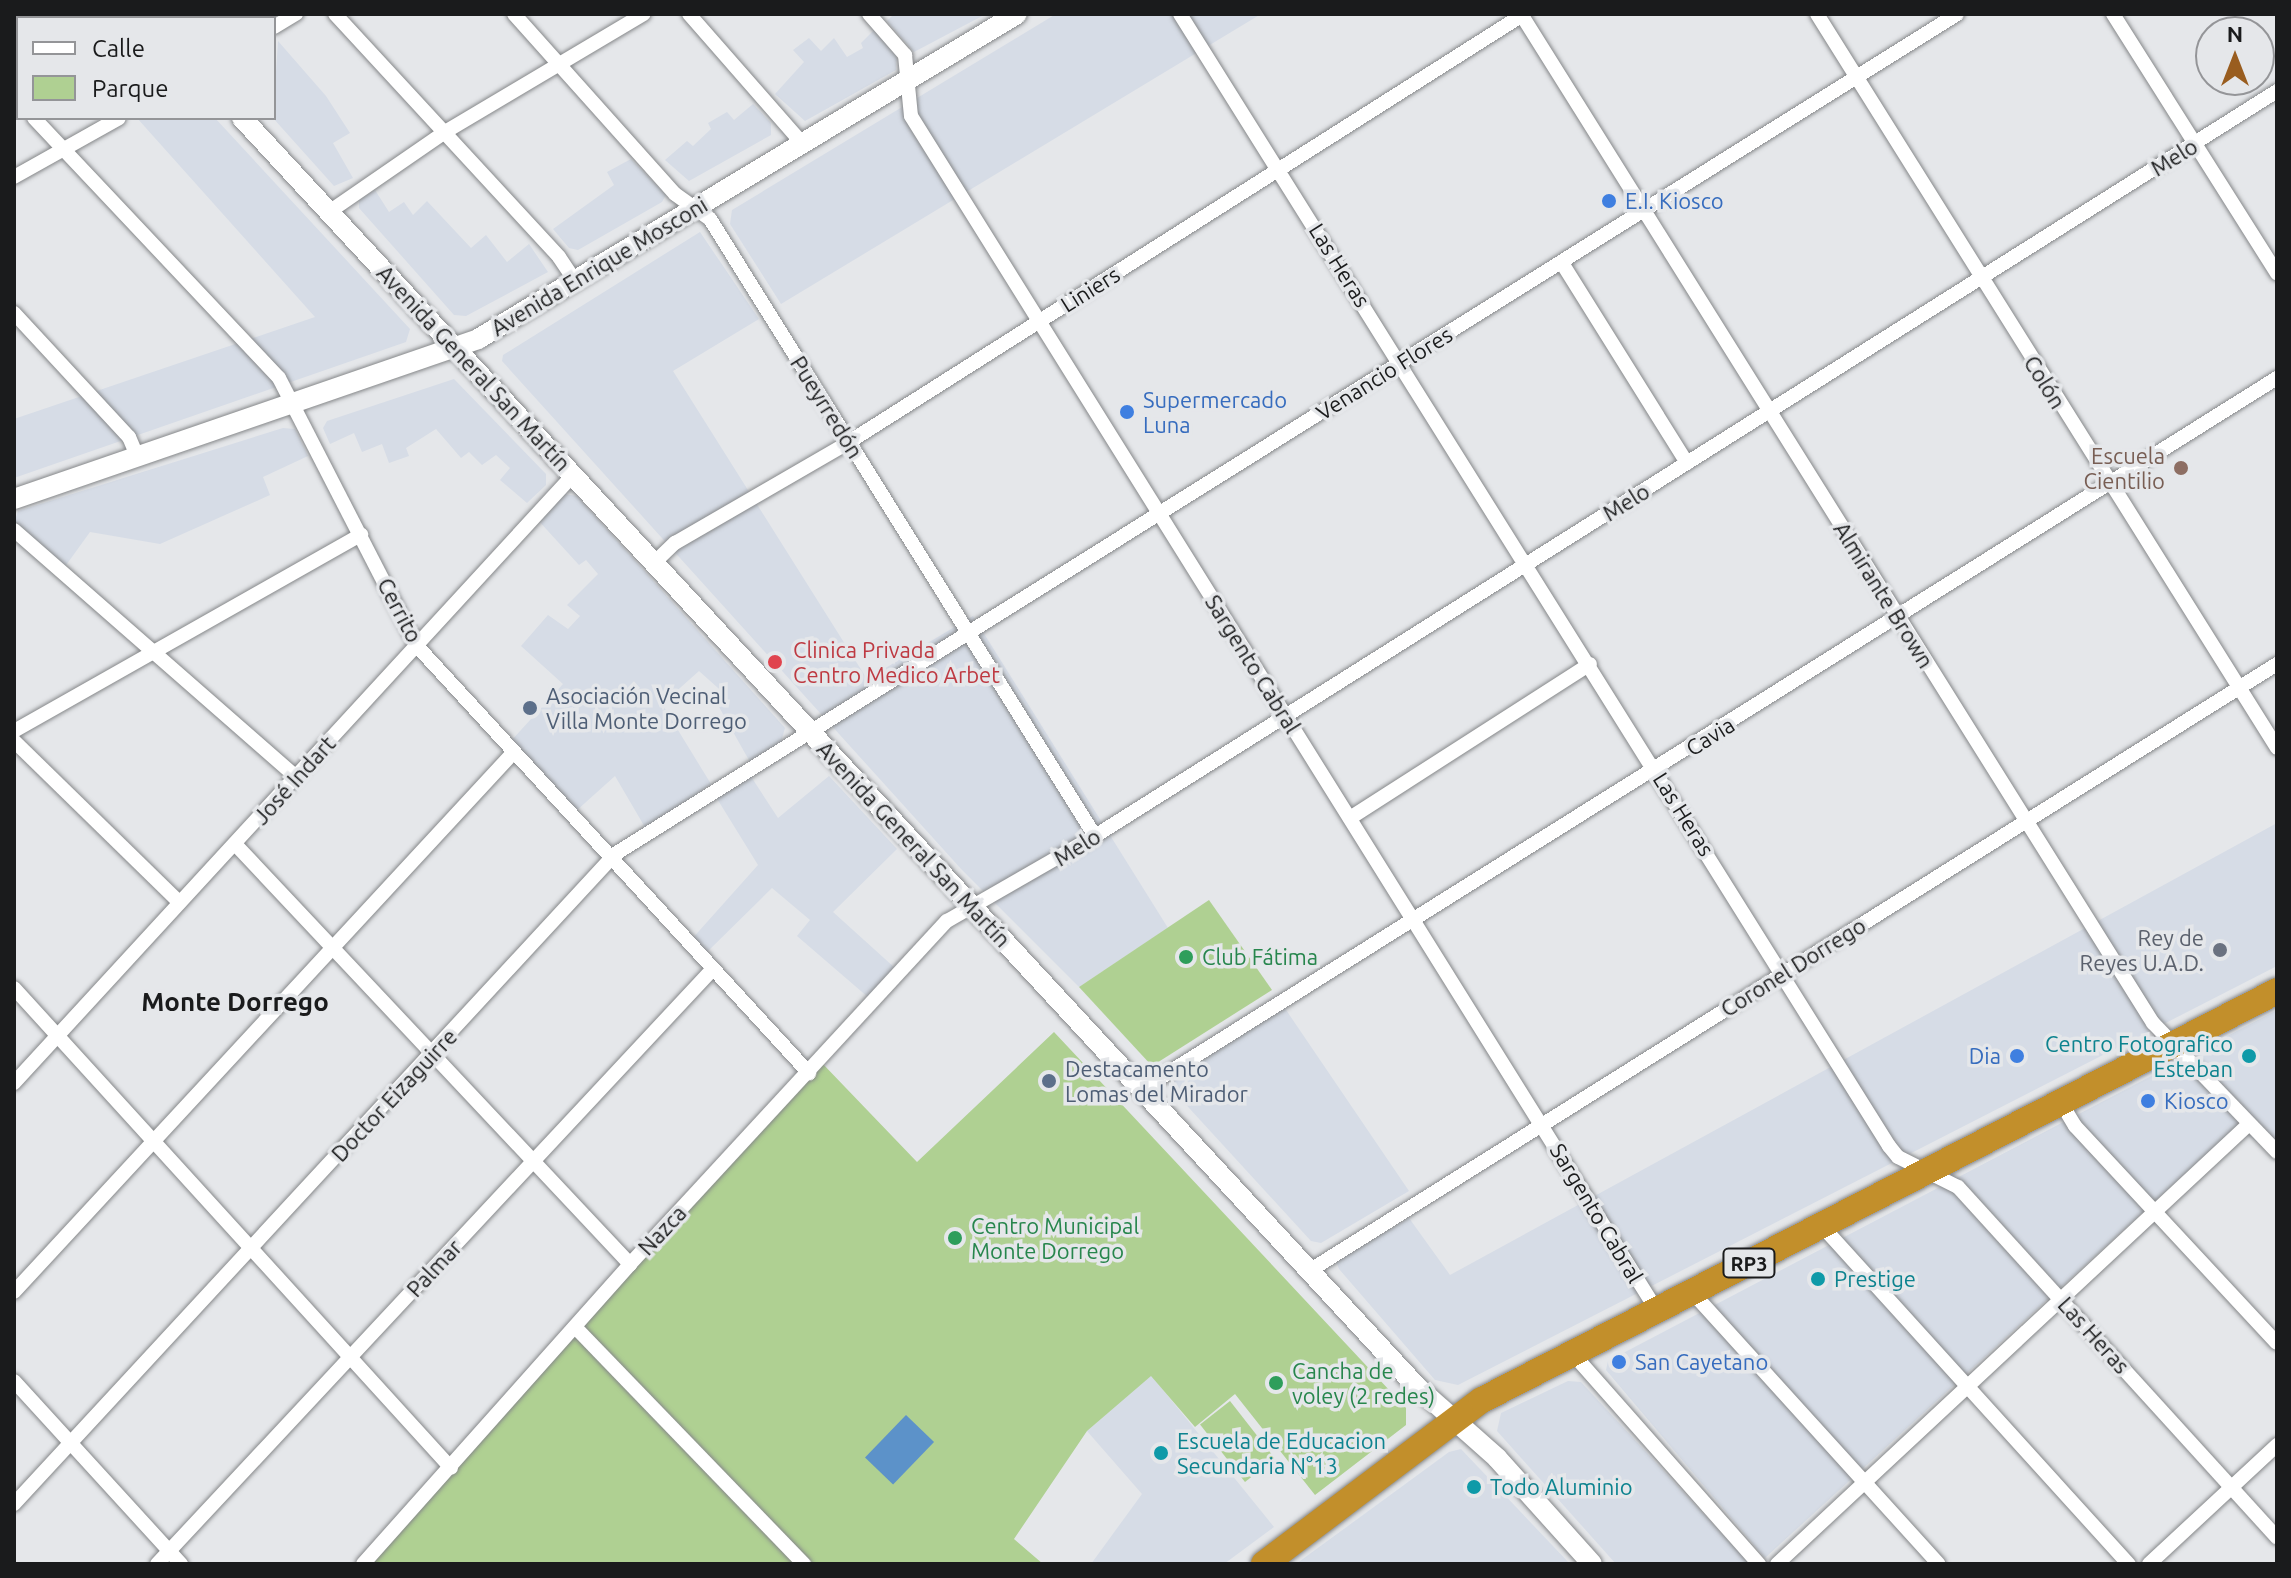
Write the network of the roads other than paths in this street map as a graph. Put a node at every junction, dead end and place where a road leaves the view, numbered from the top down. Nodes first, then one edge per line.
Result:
1 (296, 14) edge
2 (335, 14) edge
3 (514, 14) edge
4 (644, 14) edge
5 (689, 14) edge
6 (869, 14) edge
7 (1017, 14) edge
8 (1180, 14) edge
9 (1523, 14) edge
10 (1817, 14) edge
11 (1957, 14) edge
12 (2113, 14) edge
13 (276, 26) edge
14 (560, 66) junction
15 (1856, 77) junction
16 (907, 80) junction
17 (2277, 91) edge
18 (36, 120) edge
19 (115, 120) edge
20 (244, 120) edge
21 (445, 132) junction
22 (802, 143) junction
23 (2194, 144) junction
24 (63, 149) junction
25 (1281, 170) junction
26 (14, 177) edge
27 (695, 208) junction
28 (1646, 211) junction
29 (329, 212) junction
30 (1562, 263) junction
31 (2277, 273) edge
32 (1981, 278) junction
33 (575, 281) junction
34 (14, 313) edge
35 (1039, 320) junction
36 (456, 349) junction
37 (1401, 361) junction
38 (2277, 378) edge
39 (294, 405) junction
40 (1769, 412) junction
41 (849, 442) junction
42 (138, 458) junction
43 (1687, 463) junction
44 (573, 475) junction
45 (2109, 484) junction
46 (14, 499) edge
47 (1160, 513) junction
48 (14, 530) edge
49 (361, 535) junction
50 (655, 562) junction
51 (1527, 564) junction
52 (1898, 617) junction
53 (968, 630) junction
54 (417, 646) junction
55 (152, 650) junction
56 (1590, 664) junction
57 (2277, 664) edge
58 (2241, 688) junction
59 (1285, 716) junction
60 (14, 731) edge
61 (811, 732) junction
62 (14, 741) edge
63 (2277, 748) edge
64 (512, 754) junction
65 (1656, 770) junction
66 (296, 777) junction
67 (1350, 818) junction
68 (2023, 822) junction
69 (1095, 836) junction
70 (235, 844) junction
71 (609, 859) junction
72 (179, 902) junction
73 (972, 908) junction
74 (1412, 919) junction
75 (332, 947) junction
76 (711, 971) junction
77 (1783, 973) junction
78 (14, 988) edge
79 (2277, 991) edge
80 (58, 1036) junction
81 (2172, 1045) junction
82 (431, 1055) junction
83 (809, 1073) junction
84 (14, 1083) edge
85 (1141, 1090) junction
86 (2060, 1101) junction
87 (2249, 1124) junction
88 (1543, 1125) junction
89 (154, 1141) junction
90 (2277, 1152) edge
91 (532, 1162) junction
92 (1924, 1171) junction
93 (2157, 1210) junction
94 (1822, 1226) junction
95 (251, 1248) junction
96 (630, 1264) junction
97 (1309, 1271) junction
98 (14, 1292) edge
99 (1692, 1292) junction
100 (2062, 1300) junction
101 (1657, 1311) junction
102 (575, 1327) junction
103 (2277, 1343) edge
104 (1573, 1354) junction
105 (351, 1357) junction
106 (14, 1381) edge
107 (1969, 1387) junction
108 (1452, 1419) junction
109 (70, 1443) junction
110 (2277, 1445) edge
111 (451, 1468) junction
112 (1864, 1484) junction
113 (2230, 1488) junction
114 (14, 1504) edge
115 (2277, 1538) edge
116 (169, 1551) junction
117 (1268, 1563) edge
118 (157, 1564) edge
119 (181, 1564) edge
120 (363, 1564) edge
121 (804, 1564) edge
122 (1592, 1564) edge
123 (1759, 1564) edge
124 (1777, 1564) edge
125 (1939, 1564) edge
126 (2129, 1564) edge
127 (2149, 1564) edge

1 - 13 street
2 - 21 street
3 - 14 street, Pueyrredón
4 - 14 street
5 - 22 street
6 - 16 street, Sargento Cabral
7 - 16 main road, Avenida Enrique Mosconi
8 - 25 street, Las Heras
9 - 25 street, Liniers
9 - 28 street, Almirante Brown
10 - 15 street, Colón
11 - 15 street, Venancio Flores
12 - 23 street
14 - 21 street
14 - 27 street, Pueyrredón
15 - 28 street, Venancio Flores
15 - 32 street, Colón
16 - 22 main road, Avenida Enrique Mosconi
16 - 35 street, Sargento Cabral
17 - 23 street, Melo
18 - 24 street, Cerrito
19 - 24 street
20 - 29 main road, Avenida General San Martín
21 - 29 street
21 - 33 street
22 - 27 main road, Avenida Enrique Mosconi
23 - 31 street
23 - 32 street, Melo
24 - 26 street
24 - 39 street, Cerrito
25 - 35 street, Liniers
25 - 37 street, Las Heras
27 - 33 main road, Avenida Enrique Mosconi
27 - 41 street, Pueyrredón
28 - 30 street, Venancio Flores
28 - 40 street, Almirante Brown
29 - 36 main road, Avenida General San Martín
30 - 37 street, Venancio Flores
30 - 43 street
32 - 40 street, Melo
32 - 45 street, Colón
33 - 36 main road, Avenida Enrique Mosconi
34 - 42 street
35 - 41 street, Liniers
35 - 47 street, Sargento Cabral
36 - 39 main road, Avenida Enrique Mosconi
36 - 44 main road, Avenida General San Martín
37 - 47 street, Venancio Flores
37 - 51 street, Las Heras
38 - 45 street, Cavia
39 - 42 main road, Avenida Enrique Mosconi
39 - 49 street, Cerrito
40 - 43 street, Melo
40 - 52 street, Almirante Brown
41 - 50 street, Liniers
41 - 53 street, Pueyrredón
42 - 46 main road, Avenida Enrique Mosconi
43 - 51 street, Melo
44 - 50 main road, Avenida General San Martín
44 - 54 street, José Indart
45 - 52 street, Cavia
45 - 58 street, Colón
47 - 53 street, Venancio Flores
47 - 59 street, Sargento Cabral
48 - 55 street
49 - 54 street, Cerrito
49 - 55 street
50 - 61 main road, Avenida General San Martín
51 - 56 street, Las Heras
51 - 59 street, Melo
52 - 65 street, Cavia
52 - 68 street, Almirante Brown
53 - 61 street, Venancio Flores
53 - 69 street, Pueyrredón
54 - 64 street, Cerrito
54 - 66 street, José Indart
55 - 60 street
55 - 66 street
56 - 65 street, Las Heras
56 - 67 street
57 - 58 street, Coronel Dorrego
58 - 63 street, Colón
58 - 68 street, Coronel Dorrego
59 - 67 street, Sargento Cabral
59 - 69 street, Melo
61 - 71 street, Doctor Eizaguirre
61 - 73 main road, Avenida General San Martín
62 - 72 street
64 - 71 street, Cerrito
64 - 75 street
65 - 74 street, Cavia
65 - 77 street, Las Heras
66 - 70 street, José Indart
67 - 74 street, Sargento Cabral
68 - 77 street, Coronel Dorrego
68 - 81 street, Almirante Brown
69 - 73 street, Melo
70 - 72 street, José Indart
70 - 75 street
71 - 76 street, Cerrito
71 - 82 street, Doctor Eizaguirre
72 - 80 street, José Indart
73 - 83 street, Nazca
73 - 85 main road, Avenida General San Martín
74 - 85 street, Cavia
74 - 88 street, Sargento Cabral
75 - 82 street
75 - 89 street
76 - 83 street, Cerrito
76 - 91 street, Palmar
77 - 88 street, Coronel Dorrego
77 - 92 street, Las Heras
78 - 80 street
79 - 81 highway, RP3
80 - 84 street, José Indart
80 - 89 street
81 - 86 highway, RP3
81 - 87 street, Almirante Brown
82 - 91 street
82 - 95 street, Doctor Eizaguirre
83 - 96 street, Nazca
85 - 97 main road, Avenida General San Martín
86 - 92 highway, RP3
86 - 93 street
87 - 90 street, Almirante Brown
87 - 93 street
88 - 97 street, Coronel Dorrego
88 - 101 street, Sargento Cabral
89 - 95 street
89 - 98 street
91 - 96 street
91 - 105 street, Palmar
92 - 94 highway, RP3
92 - 100 street, Las Heras
93 - 100 street
93 - 103 street
94 - 99 highway, RP3
94 - 107 street
95 - 105 street
95 - 109 street, Doctor Eizaguirre
96 - 102 street, Nazca
97 - 108 main road, Avenida General San Martín
99 - 101 highway, RP3
99 - 112 street
100 - 107 street
100 - 113 street, Las Heras
101 - 104 highway, RP3
102 - 111 street, Nazca
102 - 121 street
104 - 108 highway, RP3
104 - 123 street
105 - 111 street
105 - 116 street, Palmar
106 - 109 street
107 - 112 street
107 - 126 street
108 - 117 highway, RP3
108 - 122 main road, Avenida General San Martín
109 - 114 street, Doctor Eizaguirre
109 - 116 street
110 - 113 street
111 - 120 street, Nazca
112 - 124 street
112 - 125 street
113 - 115 street, Las Heras
113 - 127 street
116 - 118 street, Palmar
116 - 119 street

